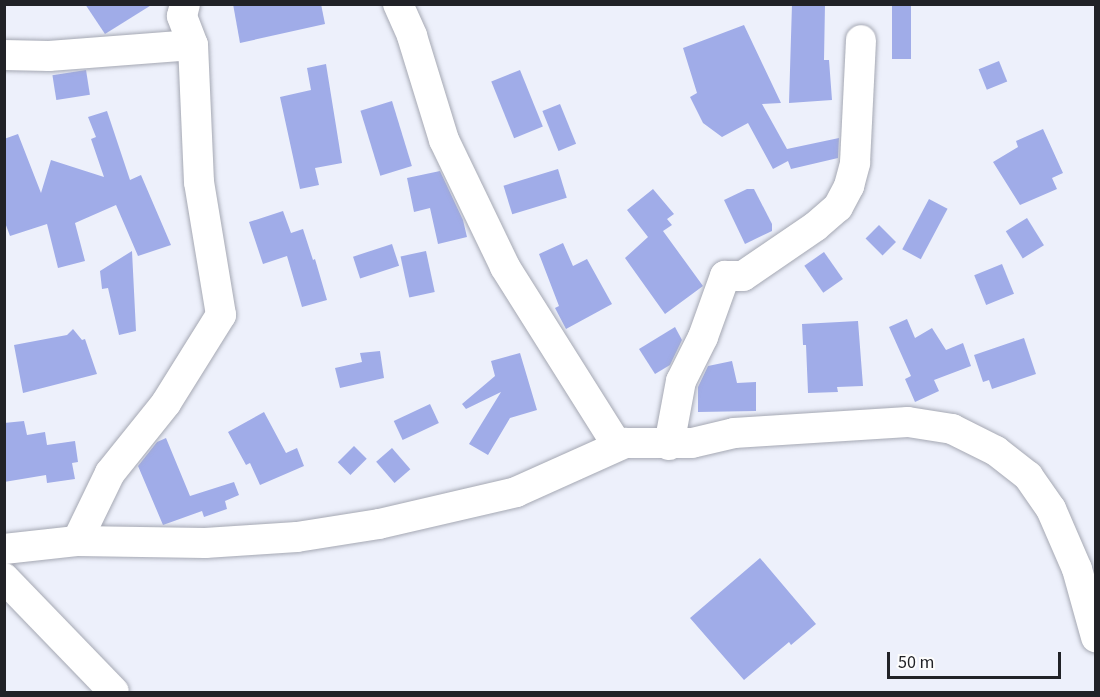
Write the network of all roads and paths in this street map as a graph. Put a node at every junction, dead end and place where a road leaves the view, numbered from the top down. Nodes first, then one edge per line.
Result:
1 (185, 4) edge
2 (398, 4) edge
3 (861, 40) dead end
4 (193, 45) junction
5 (4, 55) edge
6 (617, 445) junction
7 (669, 445) junction
8 (77, 541) junction
9 (4, 549) edge
10 (4, 578) edge
11 (1095, 637) edge
12 (114, 693) edge

1 - 4 street
2 - 6 street
3 - 7 street
4 - 5 street
4 - 8 street
6 - 7 street
6 - 8 street
7 - 11 street
8 - 9 street
10 - 12 street

